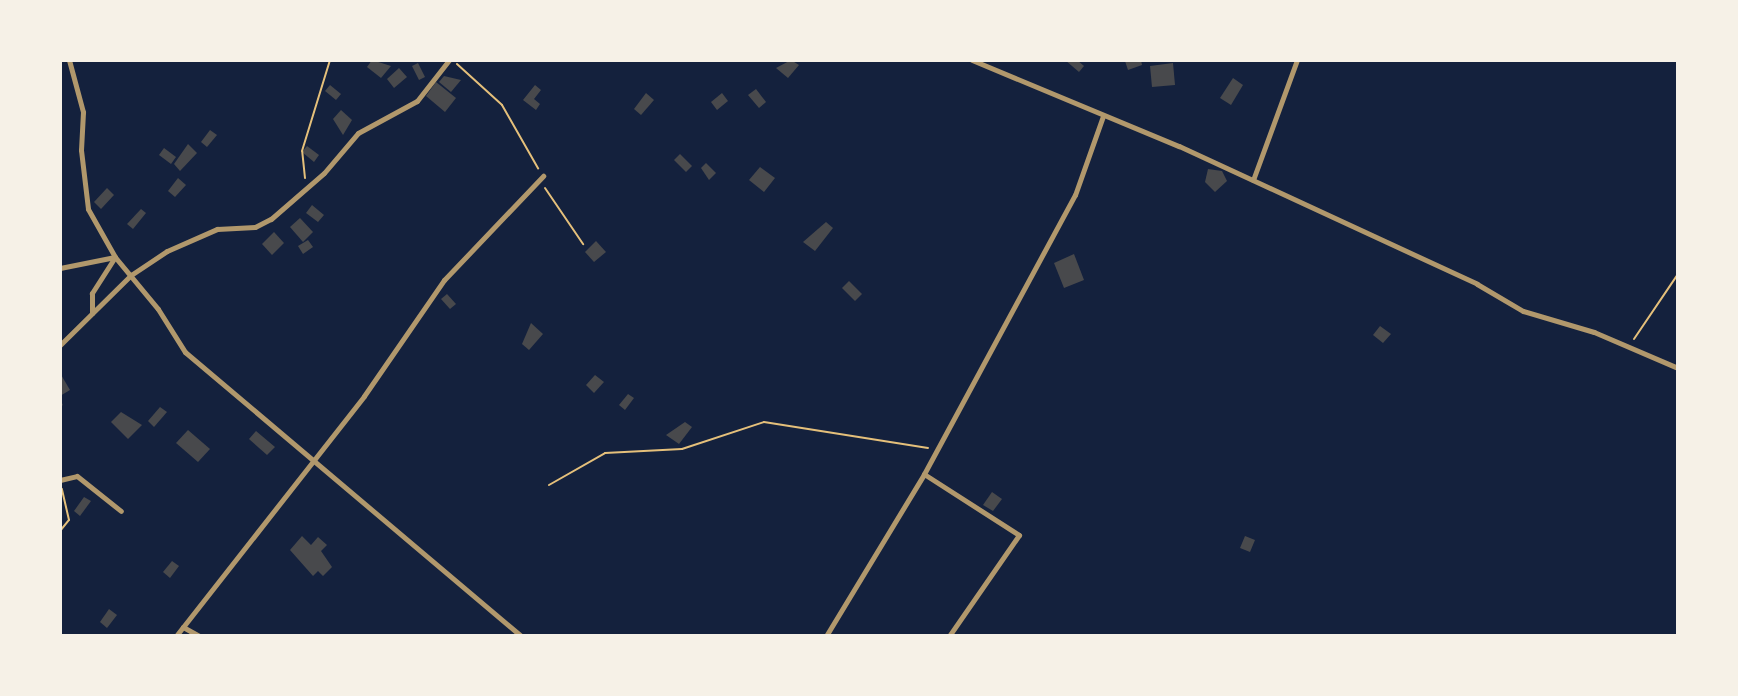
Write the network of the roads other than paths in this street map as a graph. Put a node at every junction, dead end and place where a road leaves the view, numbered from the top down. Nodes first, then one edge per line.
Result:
1 (69, 60) edge
2 (452, 60) edge
3 (972, 60) edge
4 (1297, 60) edge
5 (1103, 116) junction
6 (543, 176) road end
7 (1253, 180) junction
8 (115, 257) junction
9 (60, 268) edge
10 (131, 275) junction
11 (92, 313) junction
12 (60, 345) edge
13 (1678, 368) edge
14 (314, 460) junction
15 (924, 474) junction
16 (60, 481) edge
17 (121, 511) dead end
18 (183, 627) junction
19 (176, 636) edge
20 (199, 636) edge
21 (521, 636) edge
22 (826, 636) edge
23 (949, 636) edge

1 - 8 street
2 - 10 street
3 - 5 street
4 - 7 street
5 - 7 street
5 - 15 street
6 - 14 street
7 - 13 street
8 - 9 street
8 - 10 street
8 - 11 street
10 - 11 street
10 - 14 street
11 - 12 street
14 - 18 street
14 - 21 street
15 - 22 street
15 - 23 street
16 - 17 street
18 - 19 street
18 - 20 street

